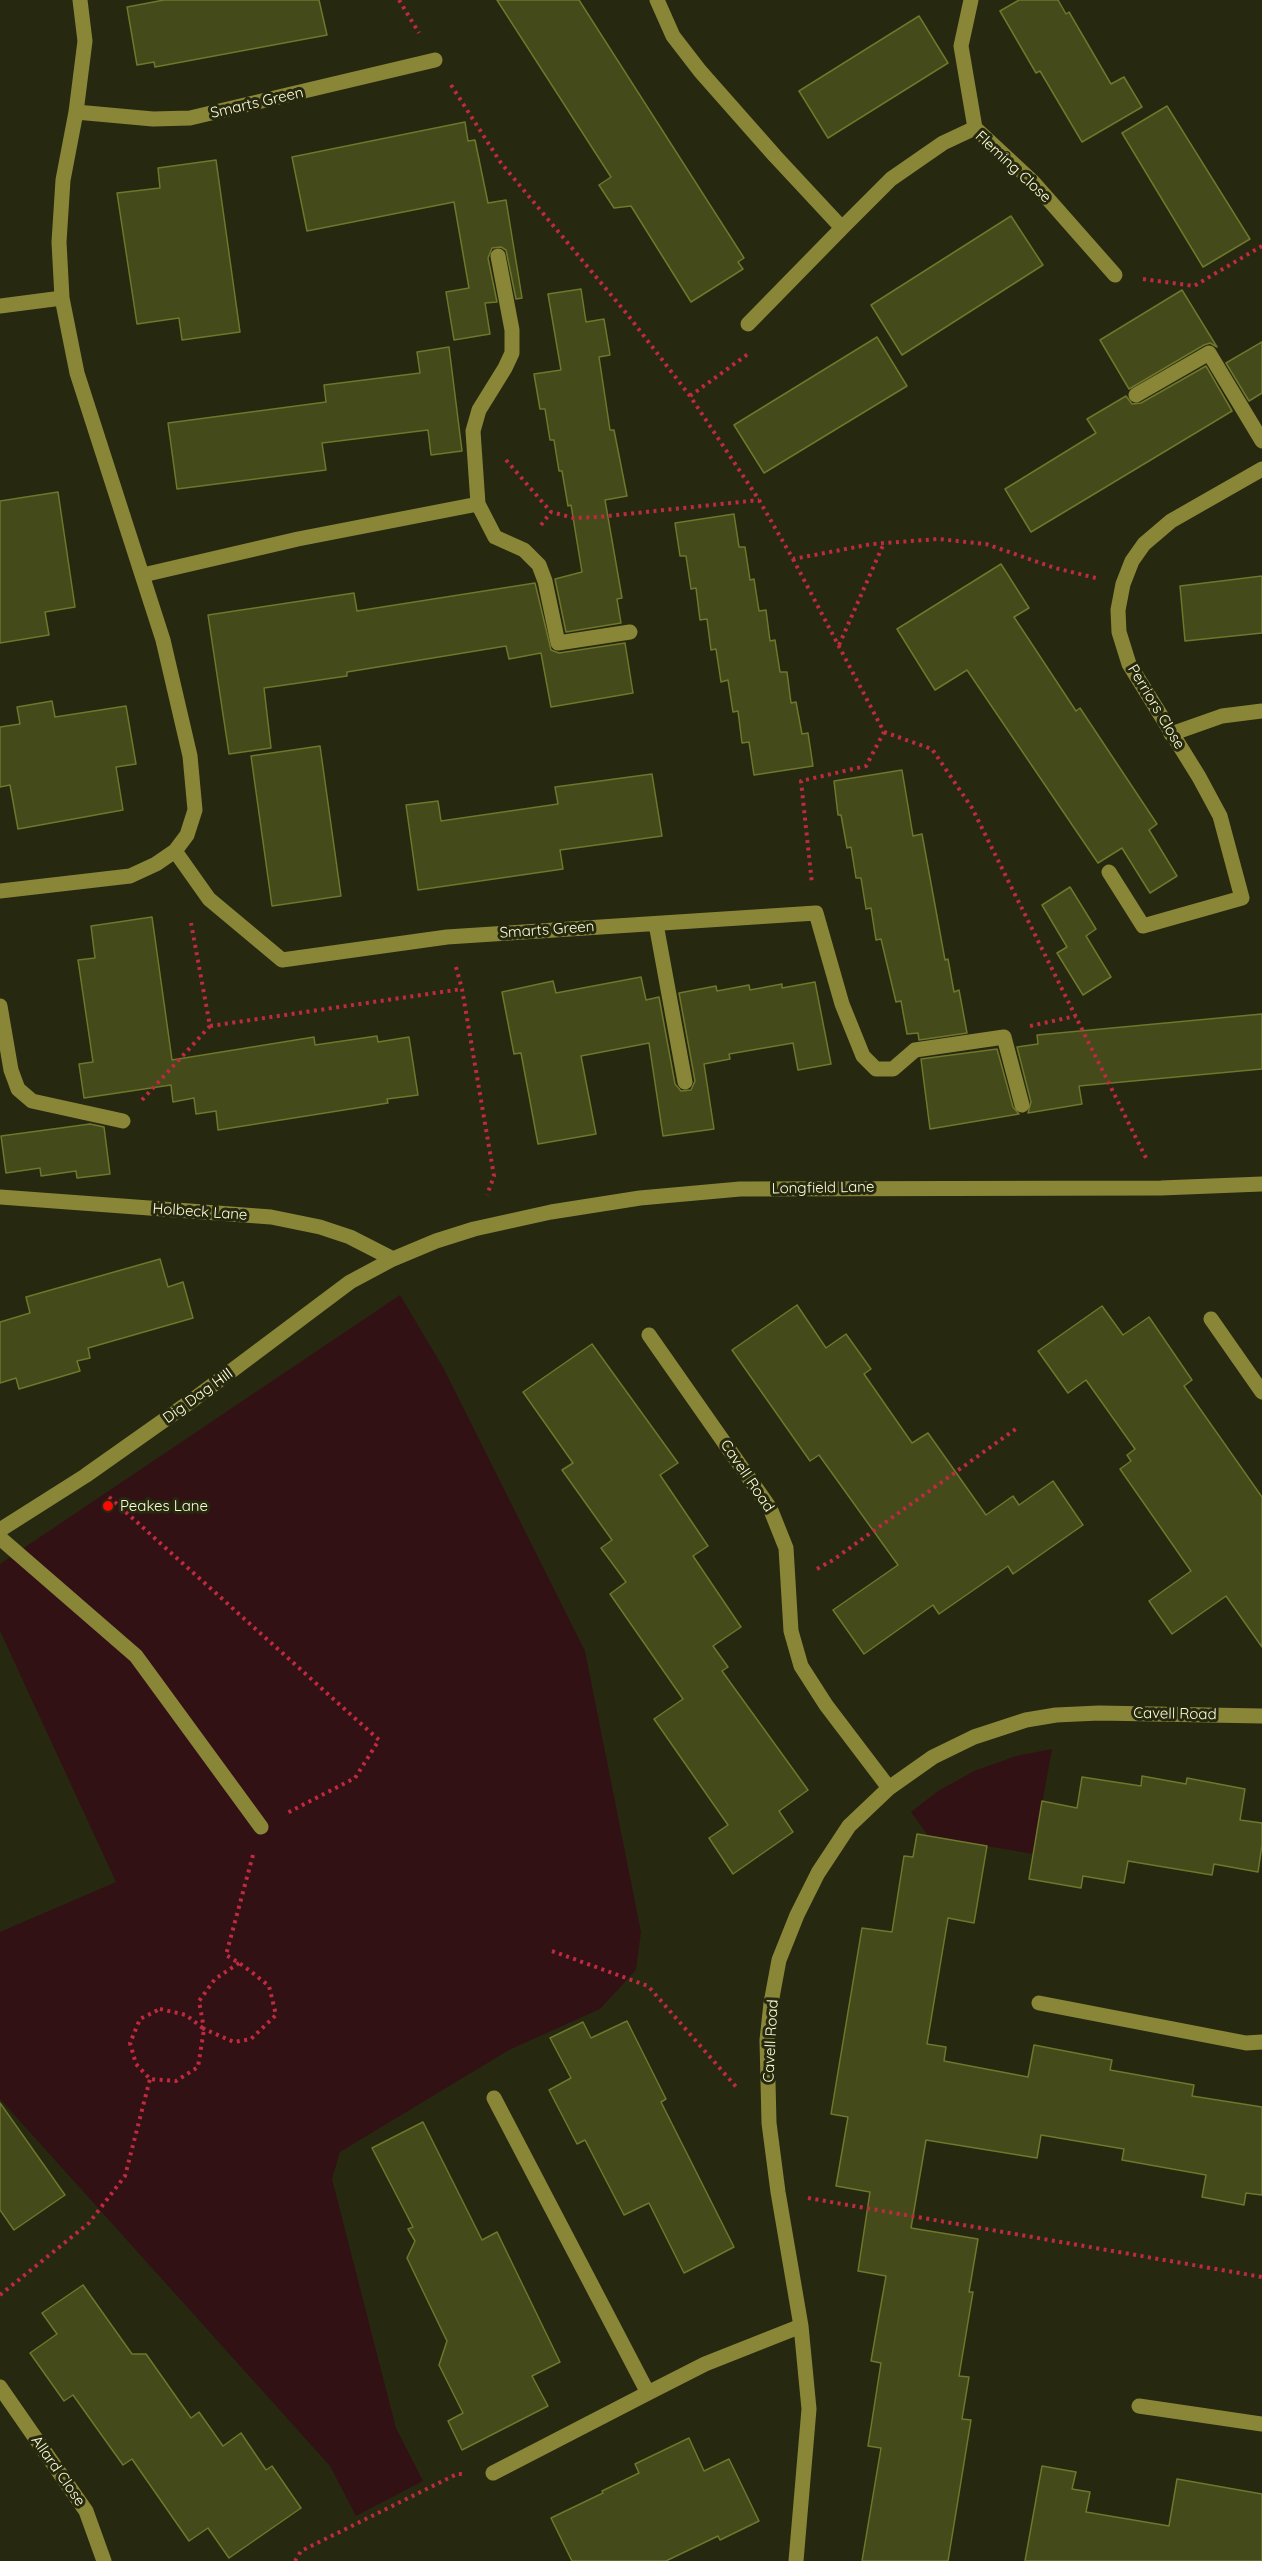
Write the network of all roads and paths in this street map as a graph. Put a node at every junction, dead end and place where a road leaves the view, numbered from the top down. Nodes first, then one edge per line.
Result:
1 (80, 0) edge
2 (399, 0) edge
3 (657, 0) edge
4 (971, 0) edge
5 (435, 60) junction
6 (76, 112) junction
7 (975, 128) junction
8 (842, 228) junction
9 (1262, 246) edge
10 (498, 256) dead end
11 (1115, 275) joint
12 (62, 298) junction
13 (0, 306) edge
14 (748, 324) joint
15 (1136, 395) dead end
16 (690, 396) junction
17 (1262, 441) edge
18 (474, 451) junction
19 (1262, 469) edge
20 (759, 500) junction
21 (478, 504) junction
22 (551, 512) junction
23 (884, 543) junction
24 (524, 550) junction
25 (793, 559) junction
26 (143, 575) junction
27 (1123, 584) junction
28 (630, 632) dead end
29 (838, 646) junction
30 (1262, 711) edge
31 (884, 732) junction
32 (1171, 734) junction
33 (175, 851) junction
34 (1109, 872) dead end
35 (0, 891) edge
36 (209, 899) junction
37 (816, 913) junction
38 (656, 924) junction
39 (447, 936) junction
40 (462, 989) junction
41 (0, 1006) edge
42 (1076, 1016) junction
43 (210, 1026) junction
44 (1004, 1037) junction
45 (685, 1082) dead end
46 (1023, 1105) dead end
47 (123, 1121) joint
48 (1262, 1184) edge
49 (1161, 1188) junction
50 (0, 1197) edge
51 (474, 1229) junction
52 (393, 1259) junction
53 (1211, 1319) dead end
54 (649, 1335) dead end
55 (1262, 1392) edge
56 (1017, 1428) dead end
57 (0, 1530) edge
58 (0, 1538) edge
59 (788, 1586) junction
60 (1262, 1716) edge
61 (889, 1788) junction
62 (261, 1827) dead end
63 (552, 1951) dead end
64 (1039, 2003) dead end
65 (1262, 2042) edge
66 (150, 2079) junction
67 (494, 2098) dead end
68 (769, 2123) junction
69 (778, 2192) junction
70 (1262, 2277) edge
71 (0, 2295) edge
72 (801, 2326) junction
73 (0, 2387) edge
74 (648, 2392) junction
75 (1139, 2406) dead end
76 (1262, 2424) edge
77 (493, 2473) joint
78 (104, 2561) edge
79 (295, 2561) edge
80 (796, 2561) edge

1 - 6 street
2 - 5 path
3 - 8 street
4 - 7 street
5 - 6 street, Smarts Green
5 - 16 path
6 - 12 street
7 - 8 street, Fleming Close
7 - 11 street, Fleming Close
8 - 14 street, Fleming Close
9 - 11 path
10 - 18 street
12 - 13 street
12 - 26 street
14 - 16 path
15 - 17 street
16 - 20 path
18 - 21 street
18 - 22 path
19 - 27 street, Perriors Close
20 - 22 path
20 - 25 path
21 - 24 street
21 - 26 street
22 - 24 path
23 - 25 path
23 - 27 path
23 - 29 path
24 - 28 street
25 - 29 path
26 - 33 street
27 - 32 street, Perriors Close
29 - 31 path
30 - 32 street
31 - 37 path
31 - 42 path
32 - 34 street, Perriors Close
33 - 35 street
33 - 36 street, Smarts Green
36 - 39 street, Smarts Green
36 - 43 path
37 - 38 street, Smarts Green
37 - 44 street
38 - 39 street, Smarts Green
38 - 45 street
39 - 40 path
40 - 43 path
40 - 51 path
41 - 47 street
42 - 44 path
42 - 49 path
43 - 47 path
44 - 46 street
48 - 49 street, Longfield Lane
49 - 51 street, Longfield Lane
50 - 52 street, Holbeck Lane
51 - 52 street, Longfield Lane
52 - 57 street, Dig Dag Hill
53 - 55 street
54 - 59 street, Cavell Road
56 - 59 path
58 - 62 street
59 - 61 street, Cavell Road
60 - 61 street, Cavell Road
61 - 68 street, Cavell Road
63 - 68 path
64 - 65 street
66 - 66 path
66 - 71 path
67 - 74 street
68 - 69 street, Cavell Road
69 - 70 path
69 - 72 street, Cavell Road
72 - 74 street
72 - 80 street, Cavell Road
73 - 78 street, Allard Close
74 - 77 street
75 - 76 street
77 - 79 path

